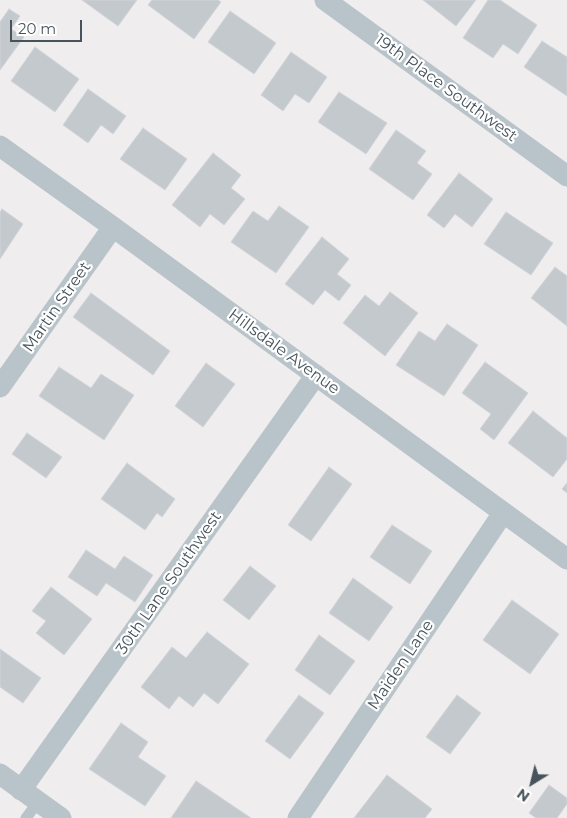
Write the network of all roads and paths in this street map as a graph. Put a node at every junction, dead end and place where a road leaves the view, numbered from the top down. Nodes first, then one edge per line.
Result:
1 (325, 0) edge
2 (0, 146) edge
3 (567, 176) edge
4 (114, 227) junction
5 (316, 376) junction
6 (0, 387) edge
7 (503, 513) junction
8 (567, 559) edge
9 (0, 774) edge
10 (28, 803) edge
11 (60, 818) edge
12 (298, 818) edge

1 - 3 street, 19th Place Southwest
2 - 4 street, Hillsdale Avenue
4 - 5 street, Hillsdale Avenue
4 - 6 street, Martin Street
5 - 7 street, Hillsdale Avenue
5 - 10 street, 30th Lane Southwest
7 - 8 street, Hillsdale Avenue
7 - 12 street, Maiden Lane
9 - 10 street
10 - 11 street

